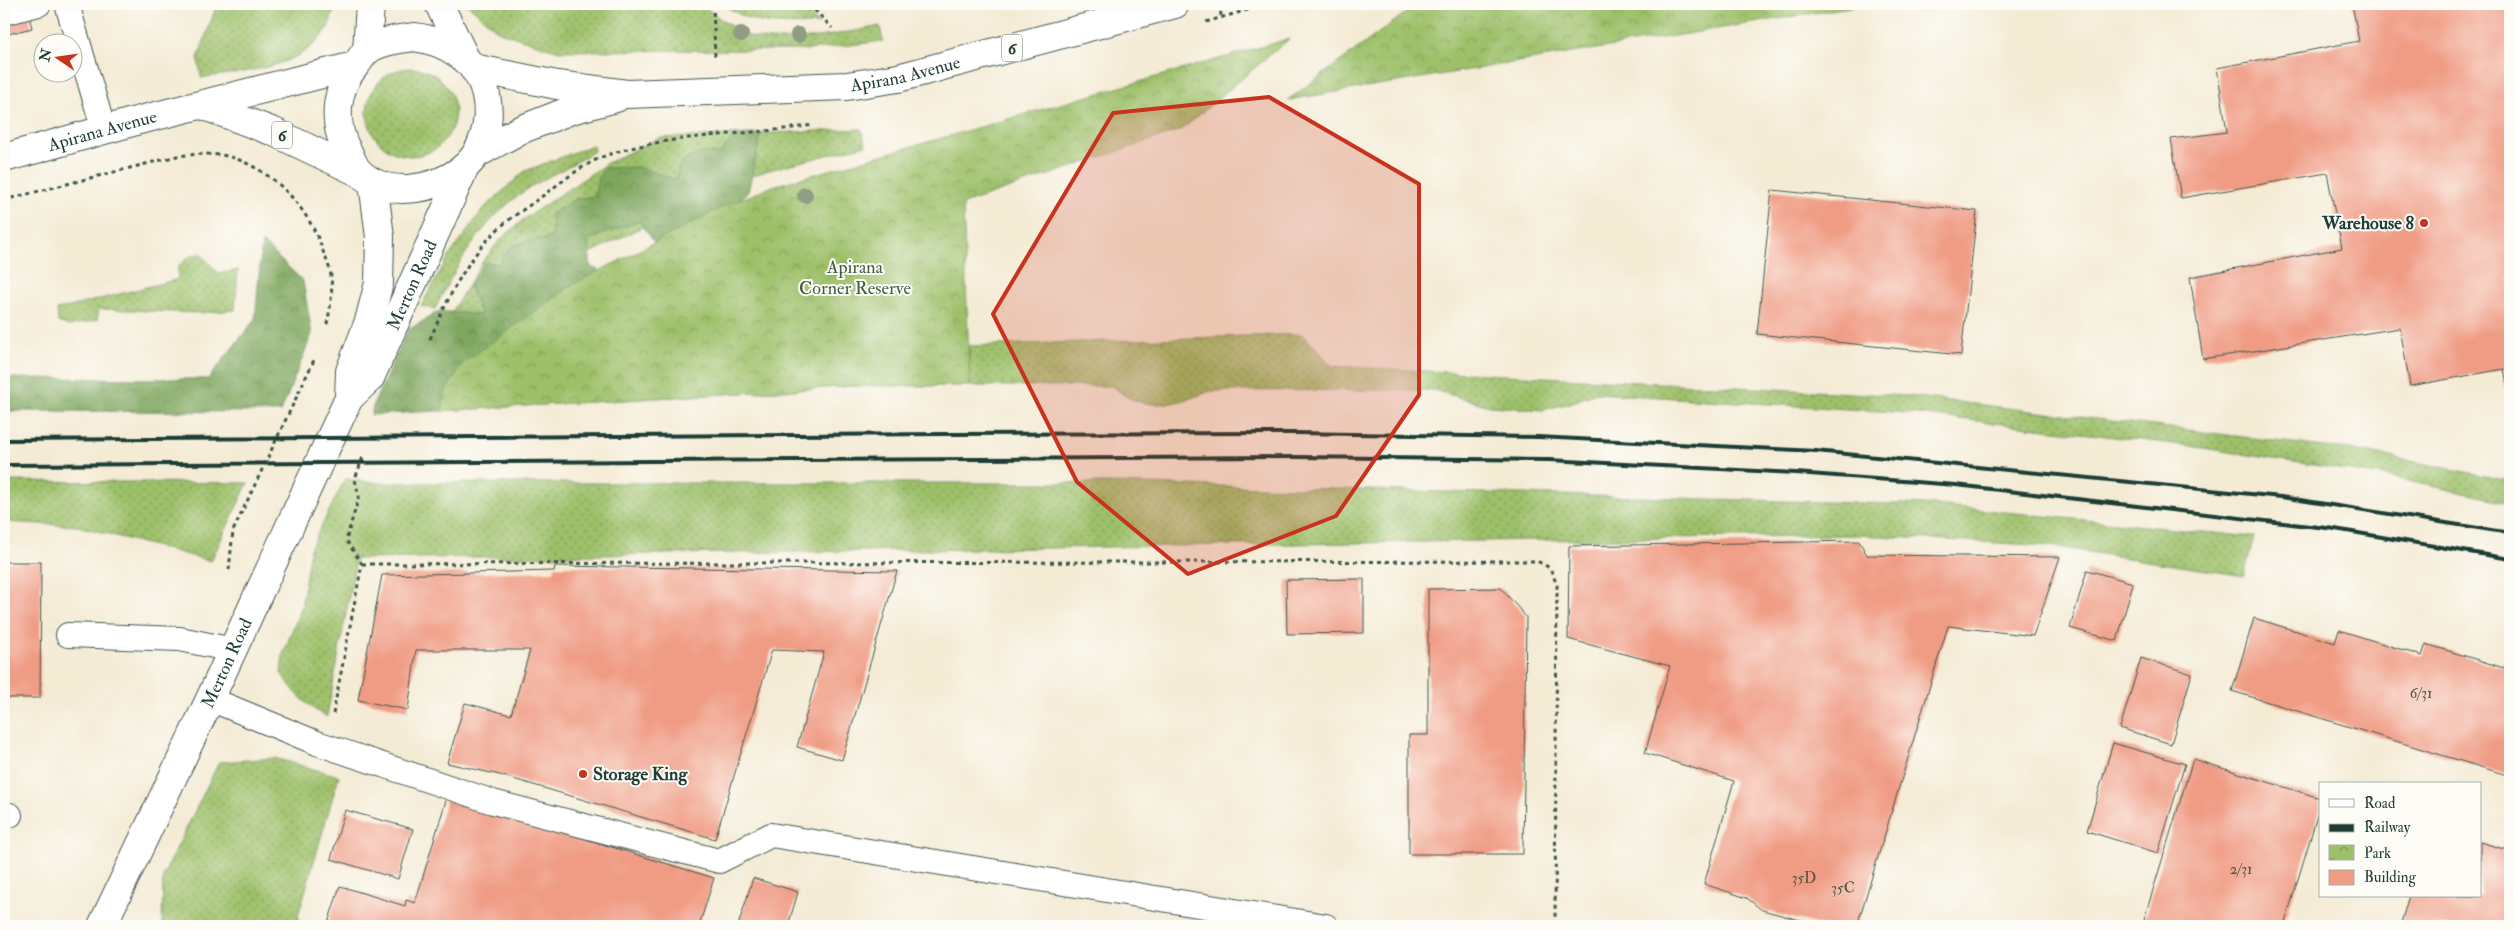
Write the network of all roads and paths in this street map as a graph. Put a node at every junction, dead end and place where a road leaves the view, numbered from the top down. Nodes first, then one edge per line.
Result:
1 (40, 4) edge
2 (66, 4) edge
3 (370, 4) edge
4 (439, 4) edge
5 (713, 4) edge
6 (809, 4) edge
7 (1175, 4) edge
8 (1220, 4) edge
9 (4, 13) edge
10 (1221, 17) dead end
11 (832, 28) dead end
12 (715, 53) dead end
13 (360, 58) junction
14 (470, 64) junction
15 (627, 94) junction
16 (202, 105) junction
17 (104, 131) junction
18 (627, 150) dead end
19 (4, 158) edge
20 (471, 161) junction
21 (366, 177) junction
22 (4, 200) edge
23 (324, 335) dead end
24 (430, 339) dead end
25 (318, 352) dead end
26 (349, 398) junction
27 (365, 452) dead end
28 (233, 532) dead end
29 (362, 564) junction
30 (68, 635) dead end
31 (233, 650) junction
32 (210, 700) junction
33 (331, 723) dead end
34 (1555, 922) dead end
35 (102, 926) edge
36 (1326, 926) edge

1 - 9 lane
2 - 17 lane
3 - 13 main road
4 - 14 main road
5 - 12 path
6 - 11 path
7 - 15 main road, Apirana Avenue / 6
8 - 10 path
13 - 14 main road, 6
13 - 16 main road, Apirana Avenue / 6
13 - 21 main road
14 - 15 main road, Apirana Avenue / 6
14 - 20 main road, 6
15 - 20 main road, Apirana Avenue / 6
16 - 17 main road, Apirana Avenue / 6
16 - 21 main road, 6
17 - 19 main road, Apirana Avenue / 6
18 - 24 path
20 - 21 main road, 6
20 - 26 main road, Merton Road
21 - 26 main road, Merton Road
22 - 23 path
25 - 28 path
26 - 31 main road, Merton Road
27 - 29 path
29 - 33 path
29 - 34 path
30 - 31 lane
31 - 32 main road, Merton Road
32 - 35 main road, Merton Road
32 - 36 lane

